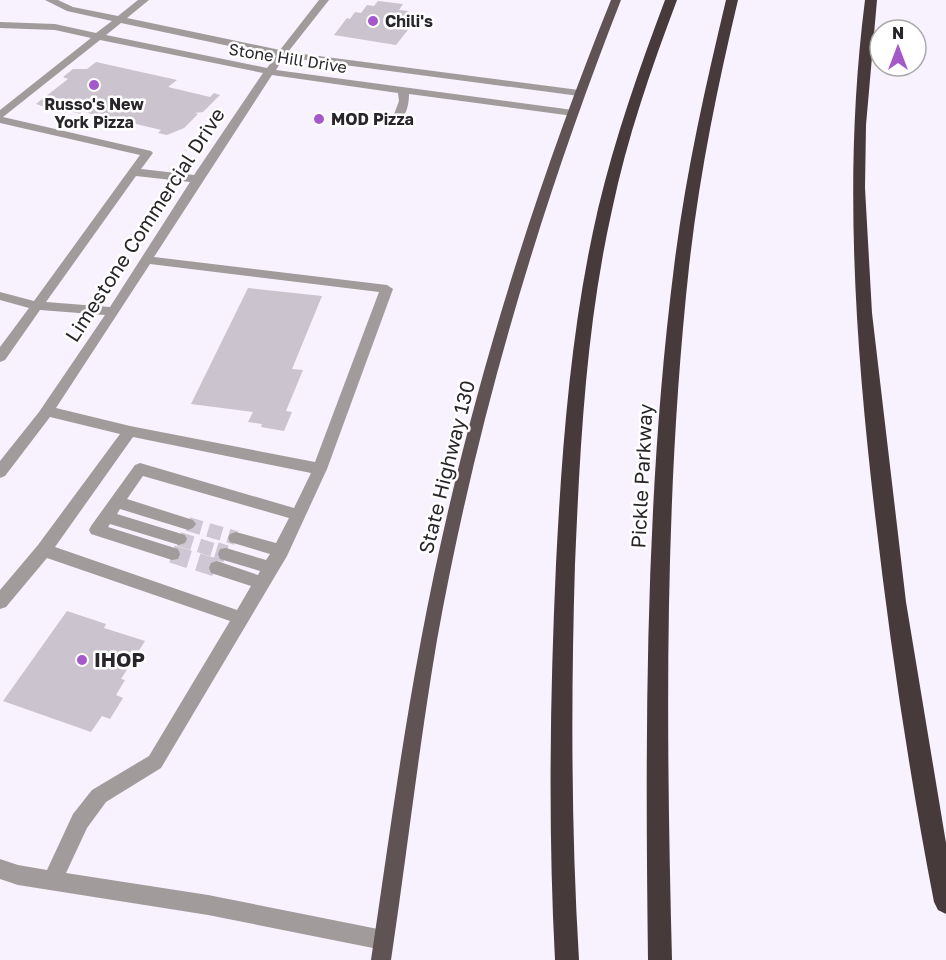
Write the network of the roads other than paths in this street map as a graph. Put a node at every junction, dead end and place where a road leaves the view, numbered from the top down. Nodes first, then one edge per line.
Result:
1 (50, 0) edge
2 (144, 0) edge
3 (324, 0) edge
4 (616, 0) edge
5 (671, 0) edge
6 (732, 0) edge
7 (871, 0) edge
8 (119, 20) junction
9 (0, 25) edge
10 (97, 37) junction
11 (280, 55) junction
12 (268, 71) junction
13 (403, 90) junction
14 (579, 93) junction
15 (573, 113) junction
16 (0, 115) edge
17 (398, 117) dead end
18 (0, 120) edge
19 (133, 172) junction
20 (198, 179) junction
21 (147, 260) junction
22 (0, 296) edge
23 (37, 306) junction
24 (113, 310) junction
25 (0, 357) edge
26 (47, 411) junction
27 (130, 431) junction
28 (320, 470) junction
29 (0, 472) edge
30 (117, 502) junction
31 (299, 515) junction
32 (105, 516) junction
33 (188, 524) tunnel mouth
34 (236, 538) tunnel mouth
35 (178, 539) tunnel mouth
36 (44, 550) junction
37 (281, 551) junction
38 (172, 554) tunnel mouth
39 (271, 567) junction
40 (262, 583) junction
41 (0, 602) edge
42 (241, 618) junction
43 (0, 869) edge
44 (52, 880) junction
45 (946, 902) edge
46 (383, 940) junction
47 (381, 960) edge
48 (567, 960) edge
49 (660, 960) edge

1 - 8 street, Stone Hill Drive
2 - 8 street
3 - 11 street, Limestone Commercial Drive
4 - 14 main road, State Highway 130
5 - 48 highway
6 - 49 highway, Pickle Parkway
7 - 45 highway
8 - 10 street
8 - 11 street, Stone Hill Drive
9 - 10 street, Stone Hill Drive
10 - 12 street, Stone Hill Drive
10 - 16 street
11 - 12 street, Limestone Commercial Drive
11 - 14 street, Stone Hill Drive
12 - 13 street, Stone Hill Drive
12 - 20 street, Limestone Commercial Drive
13 - 15 street, Stone Hill Drive
13 - 17 street
14 - 15 main road, State Highway 130
15 - 46 main road, State Highway 130
18 - 19 street
19 - 20 street
19 - 23 street
20 - 21 street, Limestone Commercial Drive
21 - 24 street, Limestone Commercial Drive
21 - 28 street
22 - 23 street
23 - 24 street
23 - 25 street
24 - 26 street, Limestone Commercial Drive
26 - 27 street
26 - 29 street, Limestone Commercial Drive
27 - 28 street
27 - 36 street
28 - 31 street
30 - 31 street
30 - 32 street
30 - 33 street
31 - 37 street
32 - 35 street
32 - 38 street
34 - 37 street
36 - 41 street
36 - 42 street
37 - 39 street
39 - 40 street
39 - 40 street
40 - 42 street
42 - 44 street
43 - 44 street
44 - 46 street
46 - 47 main road, State Highway 130

